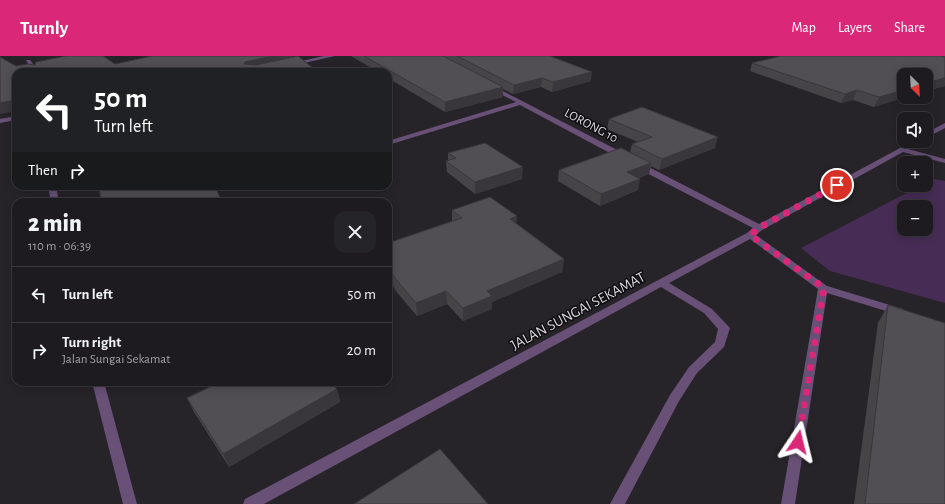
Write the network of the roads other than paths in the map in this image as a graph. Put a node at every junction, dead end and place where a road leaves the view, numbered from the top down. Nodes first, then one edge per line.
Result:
1 (332, 56) edge
2 (28, 61) dead end
3 (287, 65) edge
4 (33, 68) edge
5 (487, 85) edge
6 (520, 103) junction
7 (12, 119) edge
8 (0, 121) edge
9 (945, 125) edge
10 (933, 132) edge
11 (392, 142) edge
12 (906, 148) edge
13 (902, 150) junction
14 (945, 161) edge
15 (759, 228) junction
16 (750, 235) junction
17 (661, 283) junction
18 (824, 288) junction
19 (907, 314) edge
20 (99, 386) edge
21 (130, 504) edge
22 (250, 504) edge
23 (617, 504) edge
24 (788, 504) edge

1 - 3 street
2 - 4 street
5 - 6 street, LORONG 10
6 - 11 street
6 - 15 street, LORONG 10
7 - 8 street
9 - 10 street
12 - 13 street, JALAN SUNGAI SEKAMAT
13 - 14 street
13 - 15 street, JALAN SUNGAI SEKAMAT
15 - 16 street, JALAN SUNGAI SEKAMAT
16 - 17 street, JALAN SUNGAI SEKAMAT
16 - 18 street
17 - 22 street, JALAN SUNGAI SEKAMAT
17 - 23 street
18 - 19 street
18 - 24 street
20 - 21 street

